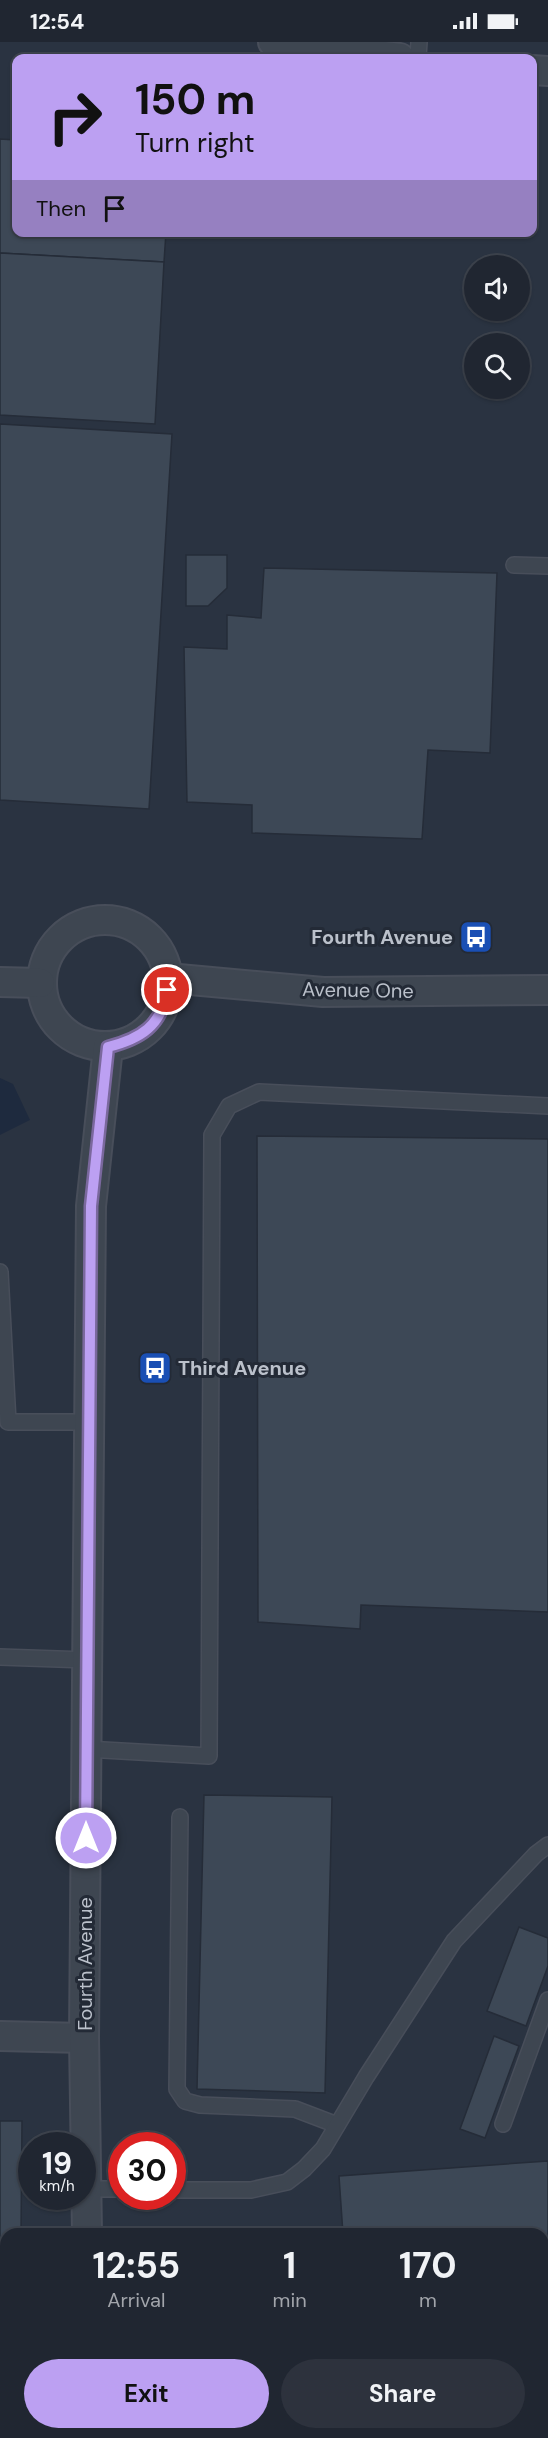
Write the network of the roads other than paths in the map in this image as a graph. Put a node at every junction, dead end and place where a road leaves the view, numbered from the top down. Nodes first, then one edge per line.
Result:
1 (273, 42) edge
2 (368, 54) edge
3 (514, 565) dead end
4 (548, 566) edge
5 (168, 978) junction
6 (0, 982) edge
7 (40, 983) junction
8 (548, 990) edge
9 (108, 1047) junction
10 (548, 1106) edge
11 (0, 1272) edge
12 (4, 1422) edge
13 (89, 1422) junction
14 (0, 1657) edge
15 (87, 1660) junction
16 (87, 1749) junction
17 (180, 1817) dead end
18 (548, 1845) edge
19 (548, 2000) edge
20 (0, 2037) edge
21 (84, 2038) junction
22 (503, 2124) dead end
23 (337, 2125) junction
24 (85, 2132) edge
25 (186, 2190) edge
26 (86, 2210) edge
27 (87, 2228) edge

1 - 2 street
3 - 4 lane
5 - 7 street
5 - 8 street, Avenue One
5 - 9 street
6 - 7 street
7 - 9 street
9 - 13 street, Fourth Avenue
10 - 16 lane
11 - 12 lane
12 - 13 lane
13 - 15 street, Fourth Avenue
14 - 15 lane
15 - 16 street, Fourth Avenue
16 - 21 street, Fourth Avenue
17 - 23 lane
18 - 23 lane
19 - 22 lane
20 - 21 street
21 - 24 street, Fourth Avenue
23 - 25 lane
26 - 27 street, Fourth Avenue

